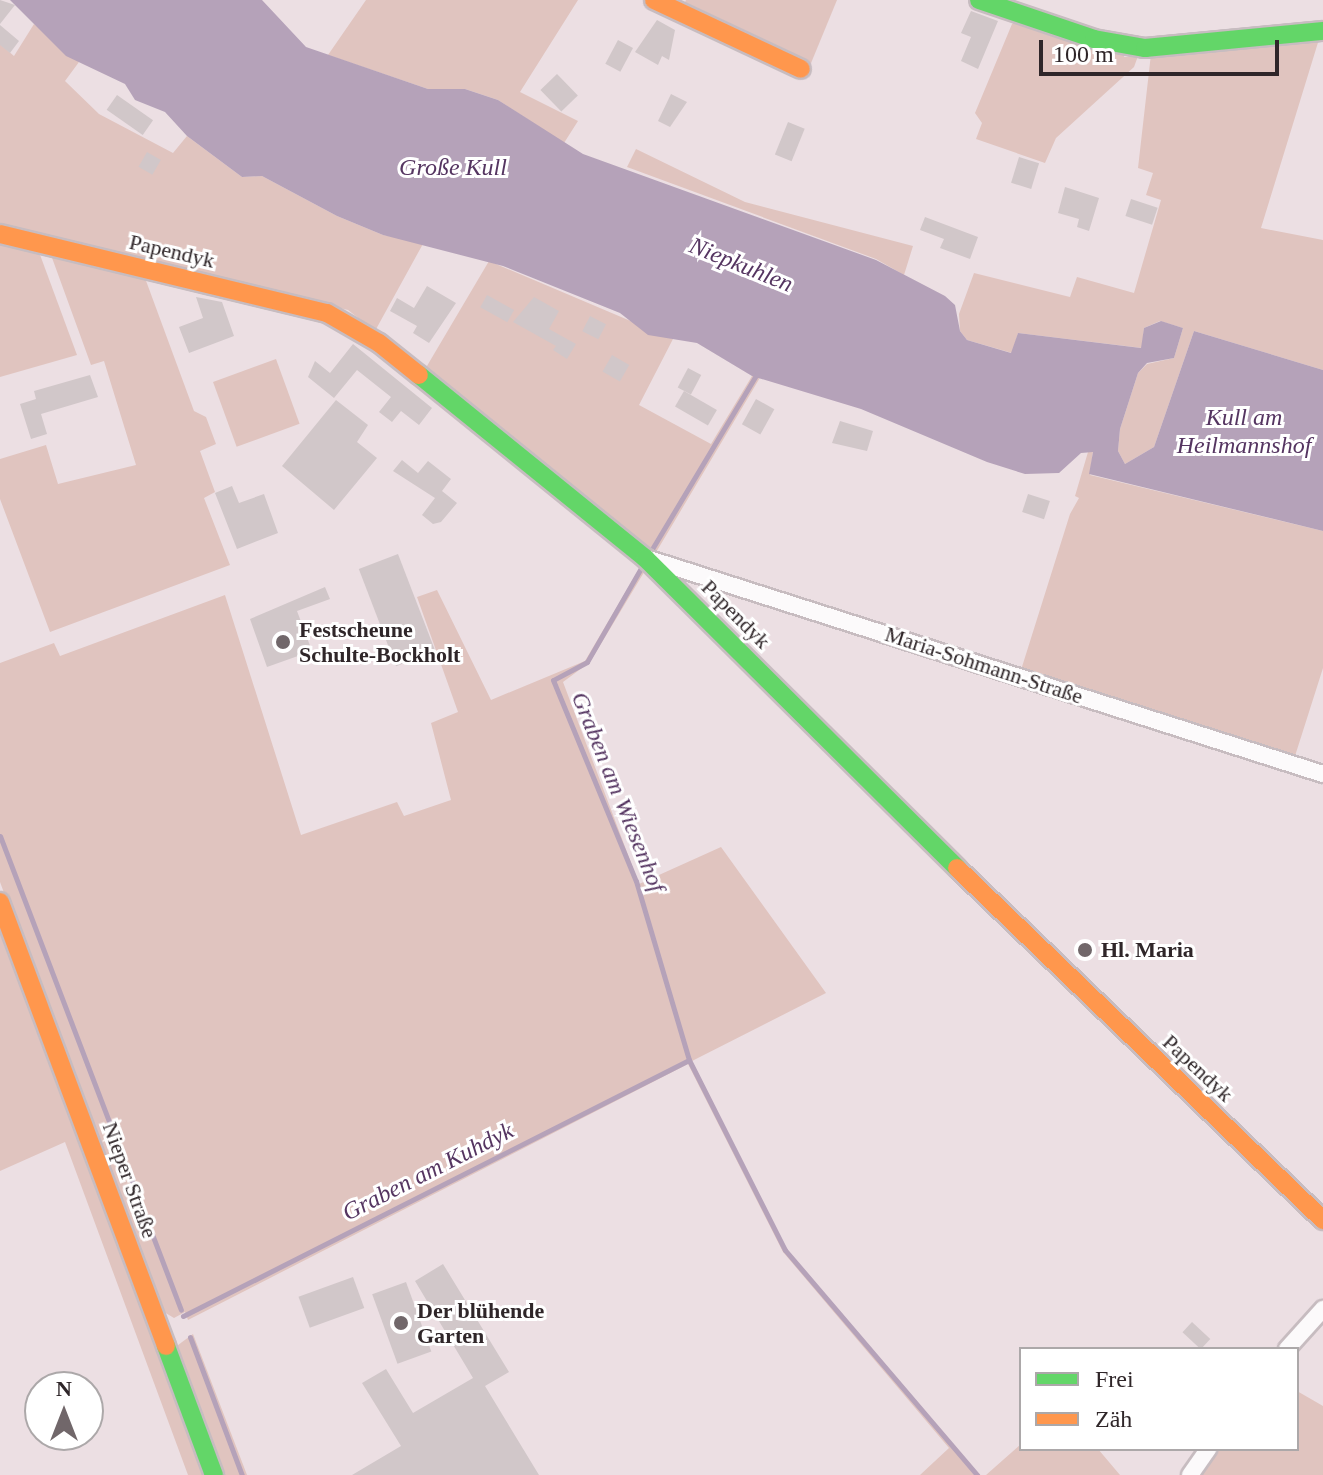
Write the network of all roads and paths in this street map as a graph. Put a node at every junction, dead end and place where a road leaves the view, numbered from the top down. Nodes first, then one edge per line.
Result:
1 (654, 0) edge
2 (979, 0) edge
3 (679, 6) edge
4 (1323, 31) edge
5 (801, 69) dead end
6 (0, 234) edge
7 (645, 558) junction
8 (1323, 774) edge
9 (0, 902) edge
10 (1323, 1220) edge
11 (1323, 1309) edge
12 (1289, 1347) edge
13 (1207, 1451) edge
14 (214, 1475) edge
15 (1190, 1475) edge

1 - 3 street
2 - 4 street
3 - 5 street
6 - 7 street, Papendyk
7 - 8 street, Maria-Sohmann-Straße
7 - 10 street, Papendyk
9 - 14 street, Nieper Straße
11 - 12 street
13 - 15 street

